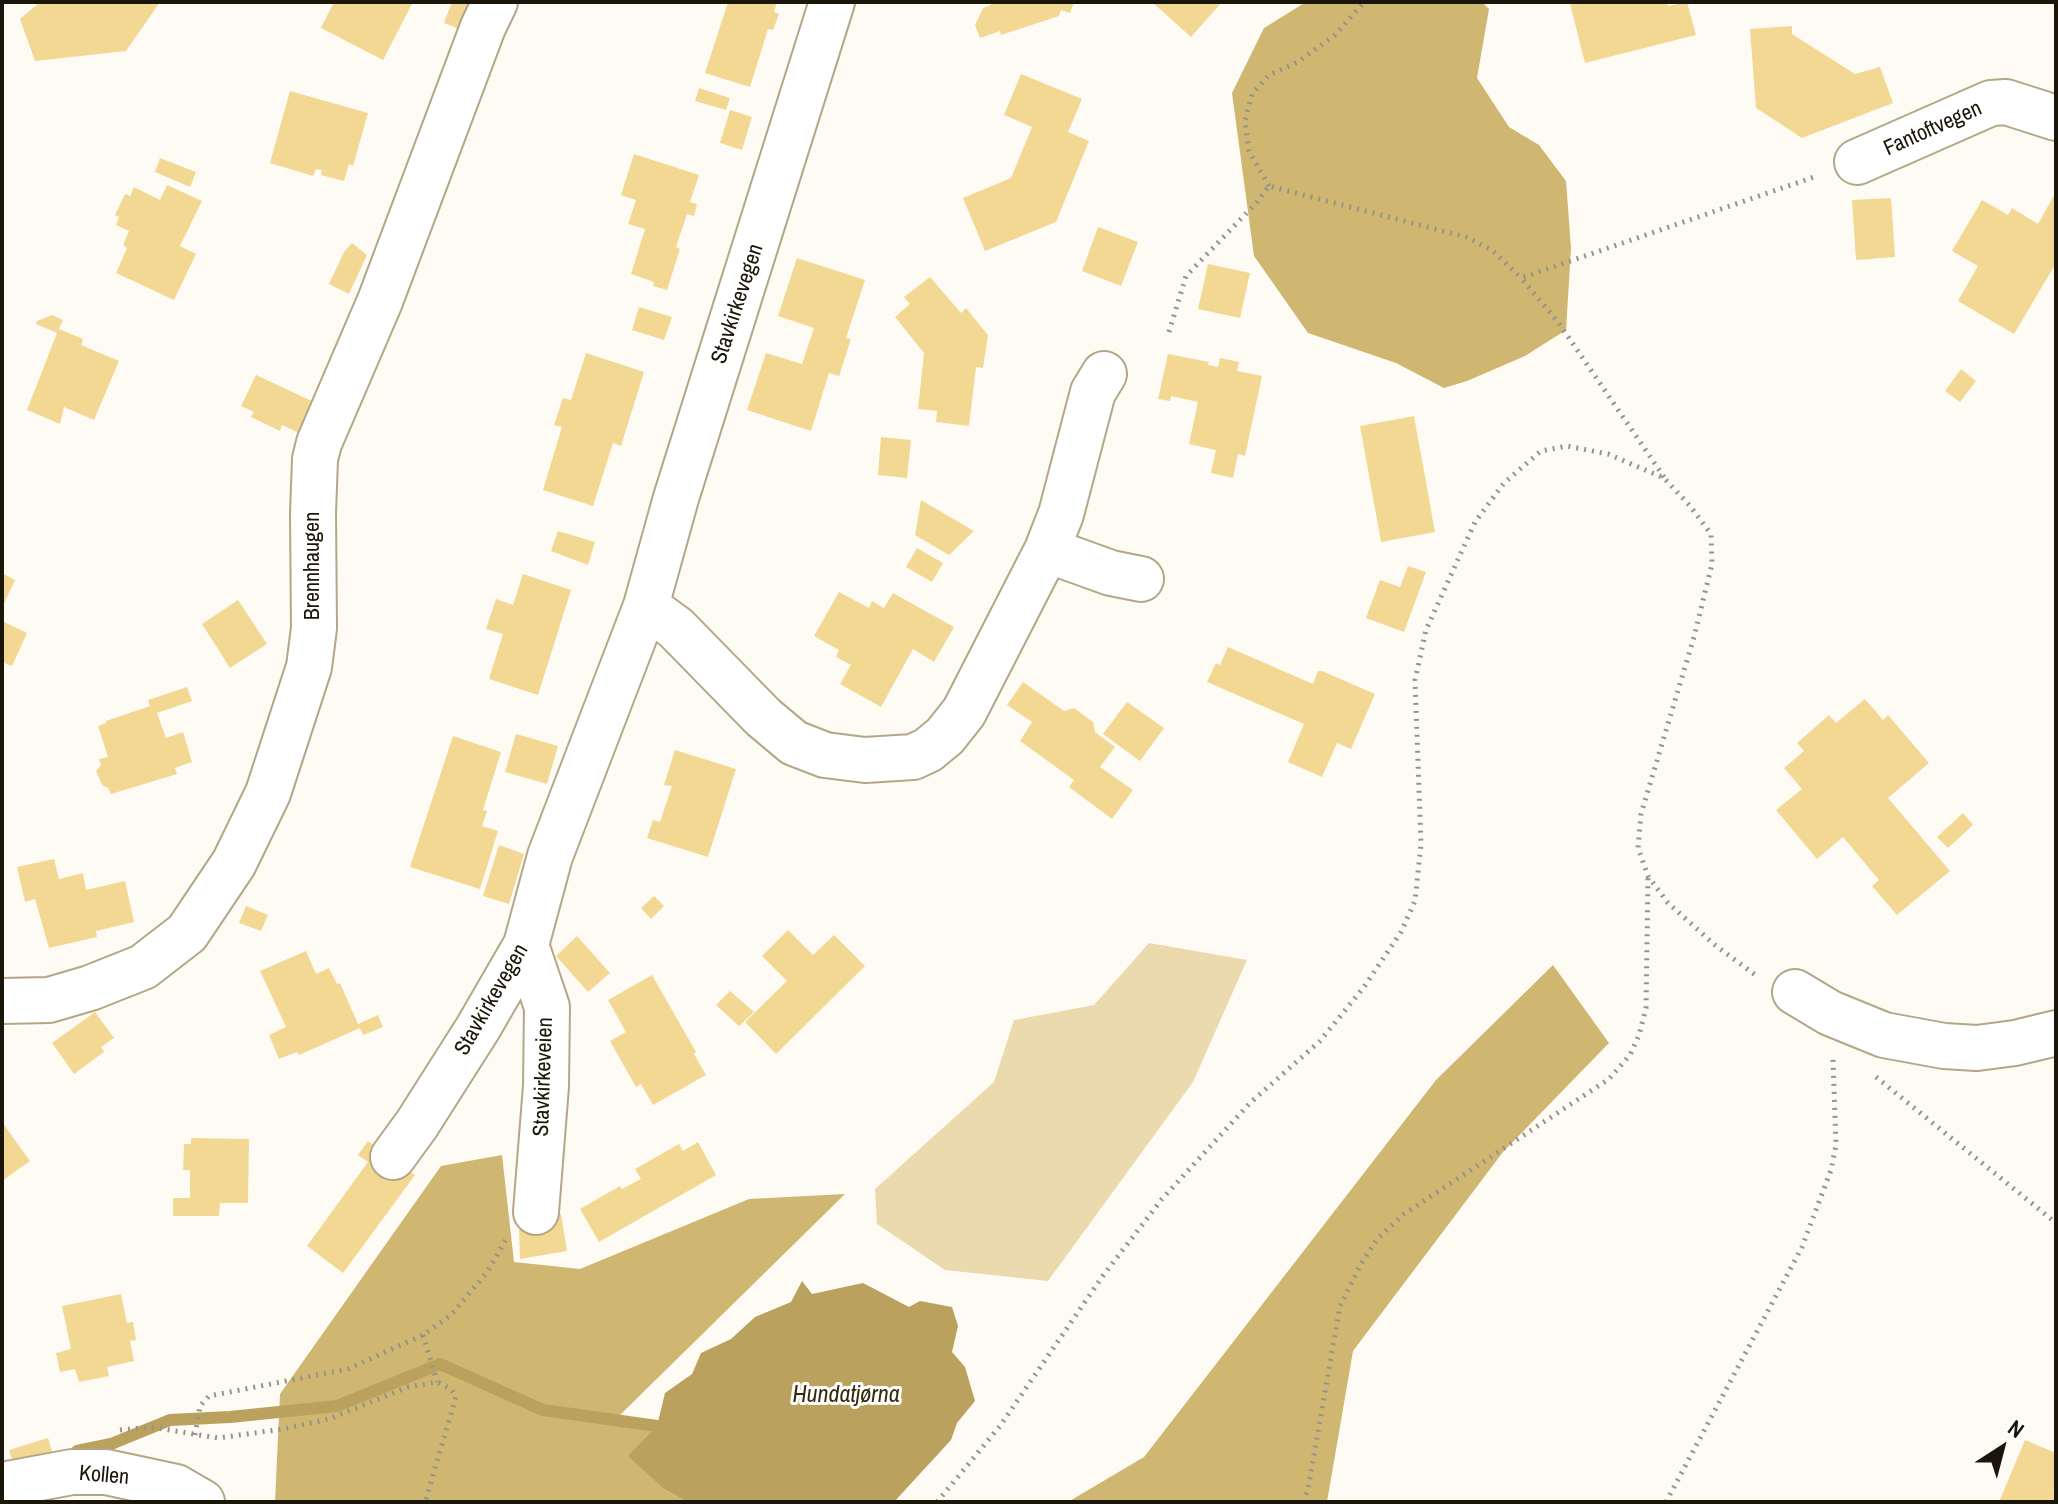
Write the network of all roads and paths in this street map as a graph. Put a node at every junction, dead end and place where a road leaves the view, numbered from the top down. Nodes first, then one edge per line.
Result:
1 (495, 2) edge
2 (832, 2) edge
3 (1364, 2) edge
4 (2056, 118) edge
5 (1857, 162) joint
6 (1269, 186) junction
7 (1521, 278) junction
8 (1169, 332) dead end
9 (1104, 374) dead end
10 (1664, 478) junction
11 (1047, 550) junction
12 (1141, 579) dead end
13 (646, 606) junction
14 (1648, 876) junction
15 (526, 945) junction
16 (2, 1001) edge
17 (1812, 1002) junction
18 (2056, 1033) edge
19 (1865, 1069) dead end
20 (393, 1157) dead end
21 (536, 1212) joint
22 (2056, 1223) edge
23 (423, 1335) junction
24 (437, 1382) junction
25 (2, 1485) edge
26 (202, 1502) edge
27 (425, 1502) edge
28 (937, 1502) edge
29 (1303, 1502) edge
30 (1666, 1502) edge

1 - 16 street, Brennhaugen
2 - 13 street, Stavkirkevegen
3 - 6 path
4 - 5 street, Fantoftvegen
5 - 7 path
6 - 7 path
6 - 8 path
7 - 10 path
9 - 11 street
10 - 14 path
10 - 28 path
11 - 12 street
11 - 13 street
13 - 15 street, Stavkirkevegen
14 - 17 path
14 - 29 path
15 - 20 street, Stavkirkevegen
15 - 21 street, Stavkirkeveien
17 - 18 street
17 - 30 path
19 - 22 path
21 - 23 path
23 - 24 path
23 - 24 path
24 - 27 path
25 - 26 street, Kollen

